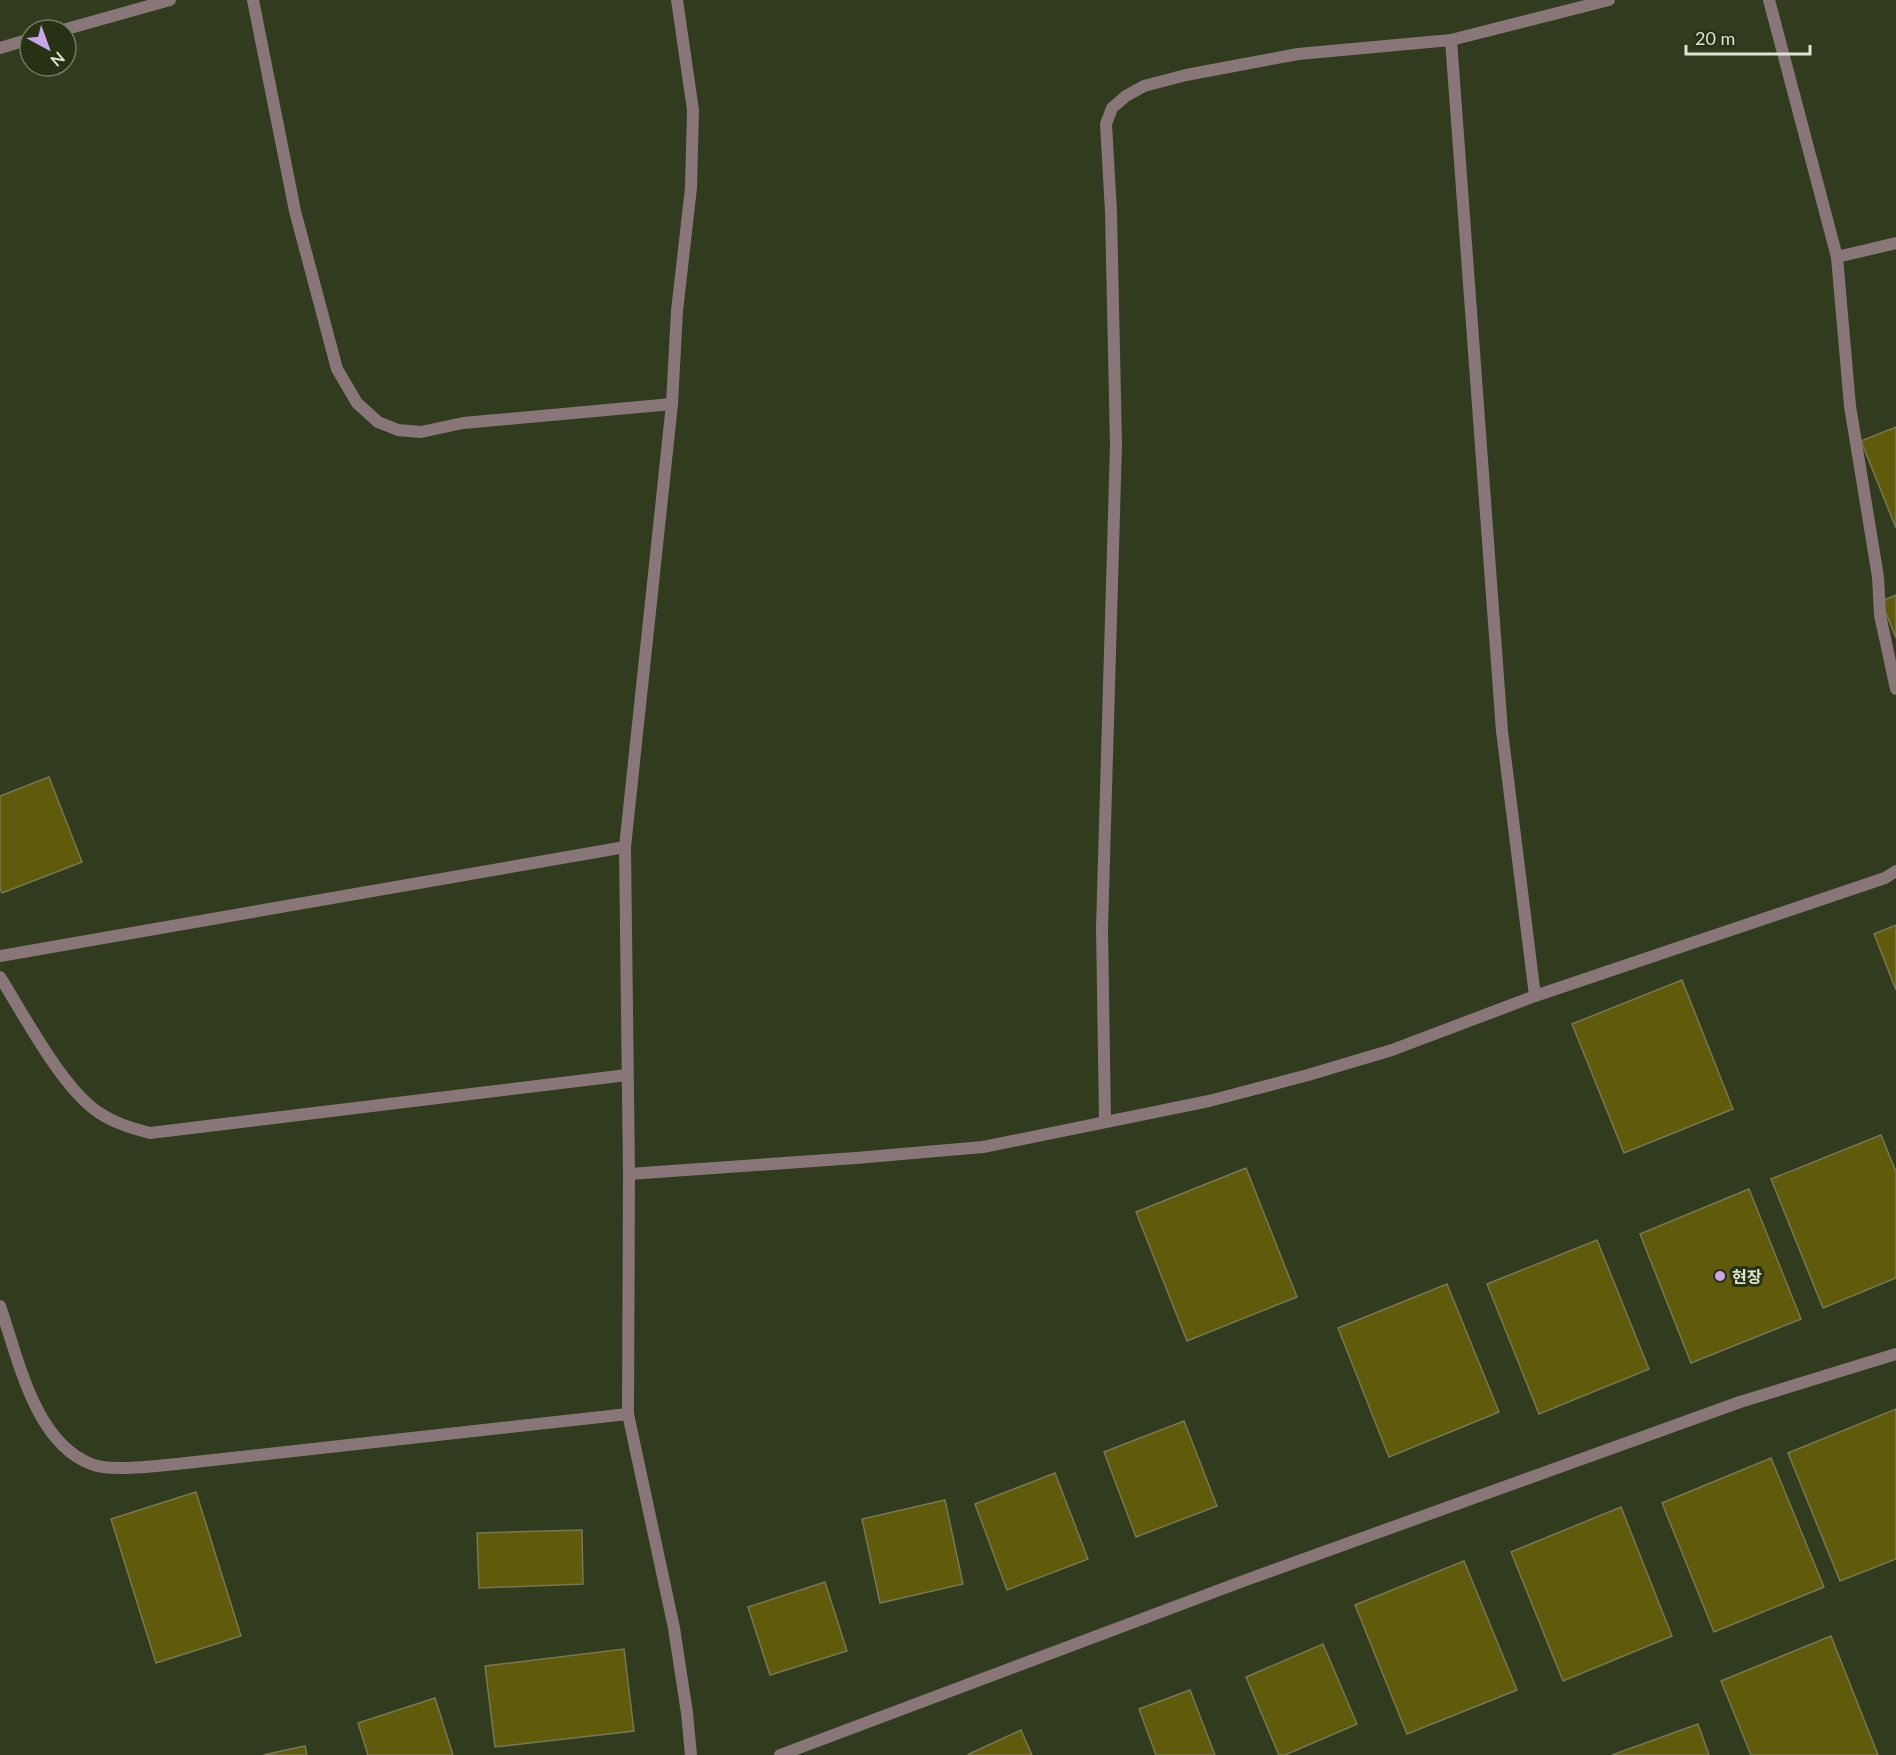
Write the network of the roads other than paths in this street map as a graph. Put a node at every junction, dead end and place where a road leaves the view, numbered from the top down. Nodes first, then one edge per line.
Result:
1 (170, 0) edge
2 (253, 0) edge
3 (677, 0) edge
4 (1609, 0) edge
5 (1769, 0) edge
6 (78, 26) edge
7 (1451, 40) junction
8 (18, 43) edge
9 (0, 48) edge
10 (1896, 243) edge
11 (1837, 257) junction
12 (672, 404) junction
13 (1896, 689) edge
14 (625, 847) junction
15 (1896, 871) edge
16 (0, 956) edge
17 (0, 977) edge
18 (1535, 996) junction
19 (627, 1075) junction
20 (1105, 1122) junction
21 (629, 1174) junction
22 (0, 1306) edge
23 (1896, 1353) edge
24 (628, 1414) junction
25 (691, 1755) edge
26 (780, 1755) edge

1 - 6 street
2 - 12 street
3 - 12 street
4 - 7 street
5 - 11 street
7 - 18 street
7 - 20 street
8 - 9 street
10 - 11 street
11 - 13 street
12 - 14 street
14 - 16 street
14 - 19 street
15 - 18 street
17 - 19 street
18 - 20 street
19 - 21 street
20 - 21 street
21 - 24 street
22 - 24 street
23 - 26 street
24 - 25 street

